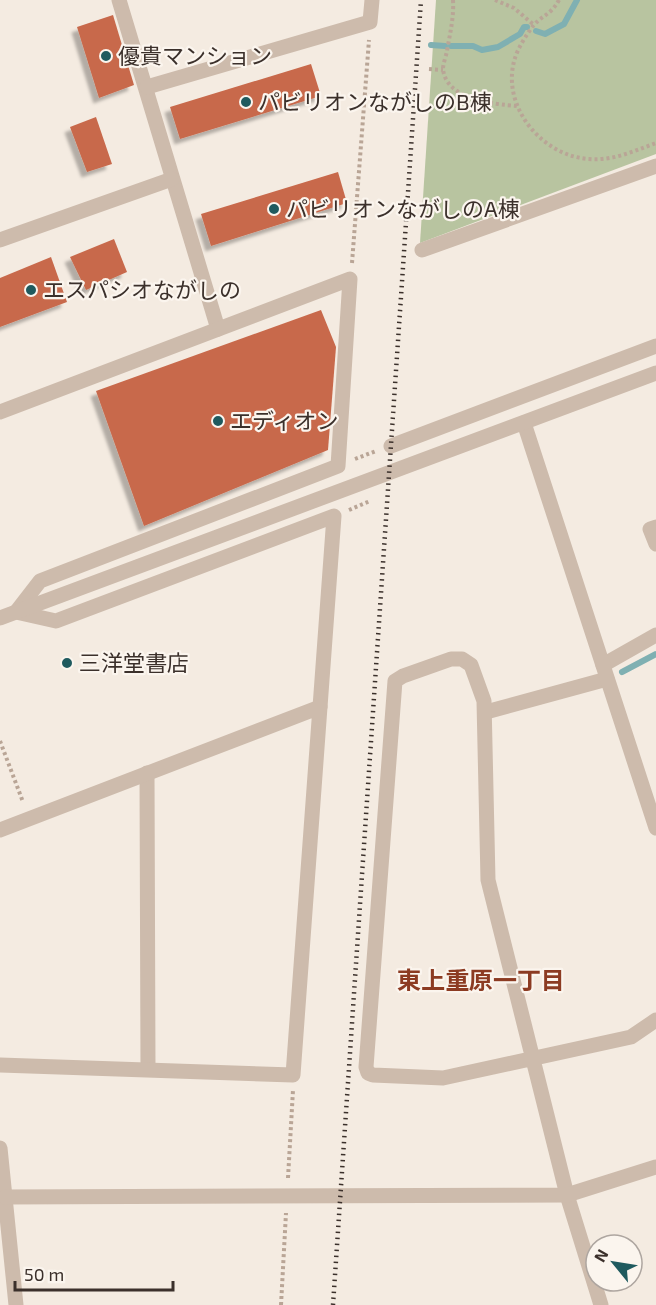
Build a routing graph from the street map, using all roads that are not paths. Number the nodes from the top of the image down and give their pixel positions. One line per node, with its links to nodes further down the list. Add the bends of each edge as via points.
1 (119, 0): 3 (street)
2 (372, 0): 3 (street, via 370,22)
3 (147, 87): 5 (street)
4 (656, 166): 7 (street)
5 (172, 179): 6 (street); 8 (street)
6 (0, 240)
7 (422, 250)
8 (218, 329): 13 (street); 19 (street, via 350,279 338,466)
9 (656, 346): 10 (street)
10 (620, 359): 12 (street); 15 (street)
11 (656, 373): 12 (street)
12 (628, 384): 14 (street)
13 (0, 412)
14 (524, 423): 17 (street); 25 (street)
15 (391, 446)
16 (656, 527): 18 (street, via 650,529)
17 (203, 543): 20 (street); 21 (street)
18 (656, 544)
19 (123, 549): 21 (street); 22 (street, via 40,581)
20 (210, 562): 22 (street, via 56,621); 26 (street, via 334,516)
21 (131, 570): 22 (street)
22 (16, 612): 23 (street)
23 (0, 618)
24 (656, 635): 25 (street)
25 (605, 672): 27 (street); 29 (street)
26 (320, 707): 28 (street); 34 (street, via 293,1075)
27 (486, 712): 32 (street, via 488,880); 32 (street, via 471,665 462,659 451,659 395,681 366,1067 373,1076 443,1078)
28 (147, 773): 30 (street); 34 (street)
29 (656, 828)
30 (0, 830)
31 (656, 1020): 32 (street, via 631,1037)
32 (535, 1059): 37 (street)
33 (0, 1065): 34 (street)
34 (148, 1069)
35 (0, 1148): 38 (street)
36 (656, 1167): 37 (street)
37 (567, 1195): 38 (street); 40 (street)
38 (2, 1197): 39 (street)
39 (16, 1305)
40 (601, 1305)

